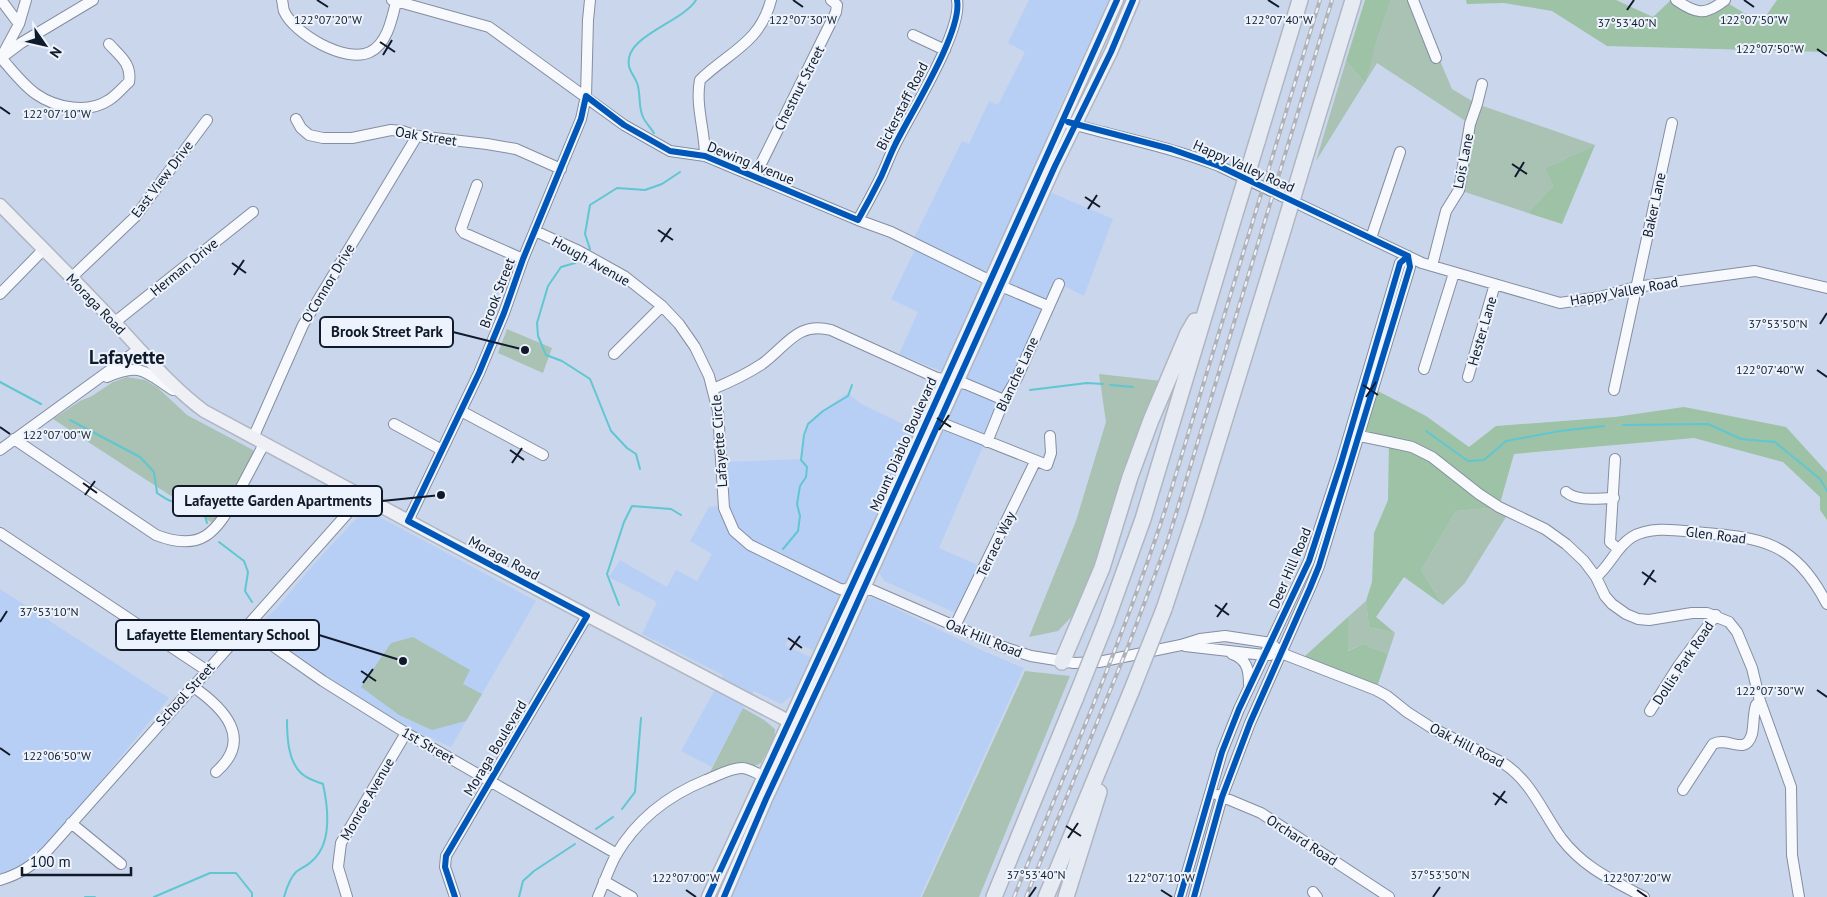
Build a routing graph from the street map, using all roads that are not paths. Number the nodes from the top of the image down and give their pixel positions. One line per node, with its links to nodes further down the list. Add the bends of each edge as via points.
1 (1, 0): 17 (street)
2 (26, 0): 17 (street)
3 (94, 0): 22 (street, via 21,43)
4 (282, 0): 16 (street, via 284,12 304,35 345,54 370,52 381,42 390,24)
5 (590, 0): 24 (street, Brook Street)
6 (771, 0): 33 (street, via 763,24 748,42 700,80 698,90)
7 (831, 0): 35 (street, Chestnut Street, via 837,5 836,12)
8 (958, 0): 20 (street, Bickerstaff Road, via 956,22)
9 (1117, 0): 30 (main road, Mount Diablo Boulevard)
10 (1133, 0): 30 (main road, Mount Diablo Boulevard, via 1111,52)
11 (1300, 0): 54 (highway, bridge)
12 (1353, 0): 104 (highway, bridge, via 1190,532 1164,609)
13 (1413, 0): 21 (street)
14 (1676, 0): 15 (street, via 1695,12 1708,11)
15 (1724, 0)
16 (394, 1): 24 (street, Dewing Avenue, via 489,26)
17 (19, 24): 22 (street)
18 (913, 35): 20 (street)
19 (108, 44): 22 (street, via 129,67 128,82 109,101 80,109 49,102 36,94)
20 (945, 50): 39 (street, Bickerstaff Road)
21 (1436, 58)
22 (1, 59)
23 (1482, 84): 45 (street, Lois Lane, via 1470,124 1459,190 1446,211)
24 (586, 96): 25 (street, Dewing Avenue); 27 (street, Brook Street)
25 (601, 108): 27 (street); 33 (street, Dewing Avenue, via 670,151)
26 (296, 119): 31 (street, Oak Street, via 300,128 323,138 352,138 391,130)
27 (581, 119): 34 (street, Brook Street)
28 (207, 120): 47 (street, East View Drive, via 135,217)
29 (1672, 122): 51 (street, Baker Lane)
30 (1069, 123): 41 (street, Happy Valley Road, via 1200,159); 48 (main road, Mount Diablo Boulevard); 48 (main road, Mount Diablo Boulevard, via 1005,248)
31 (418, 136): 34 (street, Oak Street, via 516,149); 75 (street, O'Connor Drive, via 303,326)
32 (1400, 152): 41 (street)
33 (705, 156): 35 (street, Dewing Avenue)
34 (561, 169): 40 (street, Brook Street)
35 (755, 176): 39 (street, Dewing Avenue)
36 (477, 185): 43 (street, via 461,229)
37 (0, 205): 42 (main road, Moraga Road)
38 (254, 212): 57 (street, Herman Drive)
39 (858, 220): 48 (street, Dewing Avenue, via 911,241)
40 (535, 231): 43 (street, Brook Street); 55 (street, Hough Avenue, via 624,276)
41 (1371, 238): 44 (street, Happy Valley Road)
42 (44, 250): 47 (main road, Moraga Road); 53 (street)
43 (523, 259): 68 (street, Brook Street, via 494,338)
44 (1409, 261): 45 (street, Happy Valley Road); 72 (street, Deer Hill Road); 74 (street, Deer Hill Road, via 1400,264)
45 (1432, 266): 46 (street, Happy Valley Road)
46 (1454, 273): 50 (street, Happy Valley Road); 60 (street)
47 (71, 278): 57 (main road, Moraga Road)
48 (996, 283): 56 (street); 62 (main road, Mount Diablo Boulevard); 62 (main road, Mount Diablo Boulevard, via 985,321)
49 (1059, 284): 56 (street, Blanche Lane)
50 (1495, 284): 51 (street, Happy Valley Road, via 1560,303); 61 (street, Hester Lane)
51 (1636, 287): 52 (street, Happy Valley Road, via 1755,271); 65 (street, Baker Lane)
52 (1827, 288)
53 (0, 294)
54 (1208, 301): 100 (highway, via 1188,333 1151,420 1102,568); 127 (highway, bridge, via 1143,519 1106,622)
55 (662, 306): 59 (street); 64 (street, Hough Avenue, via 696,350)
56 (1048, 306): 66 (street, Blanche Lane)
57 (115, 322): 58 (main road, Moraga Road)
58 (139, 350): 63 (street); 67 (main road, Moraga Road)
59 (614, 354)
60 (1424, 369)
61 (1468, 378)
62 (951, 380): 64 (street, Lafayette Circle, via 937,378 818,327 797,333 762,364); 66 (street, Lafayette Circle); 69 (main road, Mount Diablo Boulevard); 89 (main road, Mount Diablo Boulevard)
63 (86, 386): 67 (street, via 127,369 138,369); 73 (street)
64 (713, 389): 89 (street, Lafayette Circle, via 720,420 722,498 734,531 750,545 840,588)
65 (1614, 390)
66 (1004, 400): 76 (street, Blanche Lane)
67 (191, 402): 75 (main road, Moraga Road)
68 (460, 411): 78 (street, Brook Street); 79 (street)
69 (939, 422): 76 (street); 89 (main road, Mount Diablo Boulevard)
70 (394, 424): 78 (street)
71 (1050, 436): 81 (street, via 1051,453 1047,466)
72 (1360, 436): 74 (street); 88 (street, via 1412,447 1432,457 1498,507 1566,544); 98 (street, Deer Hill Road, via 1319,566)
73 (14, 439): 75 (street, O'Connor Drive, via 156,535 181,542 199,539 214,531 224,518); 77 (street)
74 (1348, 439): 95 (street, Deer Hill Road, via 1309,560)
75 (259, 441): 83 (main road, Moraga Road)
76 (987, 442): 81 (street)
77 (0, 450)
78 (442, 450): 85 (street, Brook Street)
79 (543, 455)
80 (1615, 459): 84 (street)
81 (1035, 462): 93 (street, Terrace Way)
82 (1566, 492): 84 (street, via 1579,498)
83 (362, 497): 85 (main road, Moraga Road); 94 (street, School Street)
84 (1614, 498): 87 (street, via 1610,542)
85 (408, 521): 92 (main road, Moraga Road)
86 (0, 533): 101 (street)
87 (1618, 549): 88 (street, Glen Road, via 1604,571); 90 (street, Glen Road, via 1632,537 1668,529 1754,539 1777,548 1806,571)
88 (1596, 577): 91 (street, via 1612,604 1638,619 1692,613)
89 (857, 589): 93 (street, Oak Hill Road, via 872,590); 107 (main road, Mount Diablo Boulevard)
90 (1827, 604)
91 (1716, 615): 105 (street, via 1729,622 1736,632 1752,668); 106 (street, Dollis Park Road)
92 (587, 616): 107 (main road, Moraga Road); 111 (street, Moraga Boulevard)
93 (955, 626): 100 (street, Oak Hill Road, via 1018,653)
94 (246, 627): 101 (street, School Street); 108 (street, 1st Street)
95 (1271, 643): 96 (street, Oak Hill Road, via 1225,636); 98 (street, Oak Hill Road); 99 (street, Deer Hill Road)
96 (1181, 645): 97 (street, Oak Hill Road); 100 (street, Oak Hill Road, via 1099,662)
97 (1215, 648): 99 (street, Oak Hill Road); 102 (street, via 1240,656 1249,671)
98 (1281, 653): 99 (street, Oak Hill Road); 114 (street, Deer Hill Road, via 1250,722); 133 (street, Oak Hill Road, via 1381,692 1432,728 1503,763 1529,787 1562,838 1590,868)
99 (1264, 655): 102 (street, Deer Hill Road)
100 (1062, 662)
101 (206, 670): 103 (street, School Street)
102 (1250, 685): 113 (street, Deer Hill Road, via 1222,752)
103 (192, 686): 109 (street, via 220,710 234,734 232,754); 115 (street, School Street)
104 (1130, 692): 128 (highway); 129 (highway)
105 (1760, 701): 112 (street, via 1756,705 1752,734 1748,740 1738,746 1725,741 1713,744); 134 (street, via 1791,787 1792,855)
106 (1650, 712)
107 (795, 725): 110 (main road, Mount Diablo Boulevard); 126 (main road, Mount Diablo Boulevard)
108 (406, 733): 111 (street, 1st Street); 121 (street, Monroe Avenue, via 341,842 338,868)
109 (216, 772)
110 (764, 776): 116 (street, via 743,768 731,770 675,794 638,826); 125 (main road, Mount Diablo Boulevard)
111 (490, 780): 116 (street, 1st Street); 122 (street, Moraga Boulevard, via 446,856 445,866)
112 (1683, 790)
113 (1210, 792): 114 (street, Orchard Road); 130 (street, Deer Hill Road)
114 (1222, 797): 120 (street, Orchard Road, via 1261,813); 131 (street, Deer Hill Road)
115 (72, 823): 117 (street); 118 (street, School Street, via 35,863)
116 (617, 854): 119 (street)
117 (122, 864)
118 (0, 880)
119 (604, 881): 123 (street); 124 (street)
120 (1374, 894): 132 (street, Orchard Road)
121 (347, 897)
122 (454, 897)
123 (598, 897)
124 (632, 897)
125 (708, 897)
126 (724, 897)
127 (994, 897)
128 (1046, 897)
129 (1066, 897)
130 (1180, 897)
131 (1194, 897)
132 (1389, 897)
133 (1644, 897)
134 (1800, 897)

